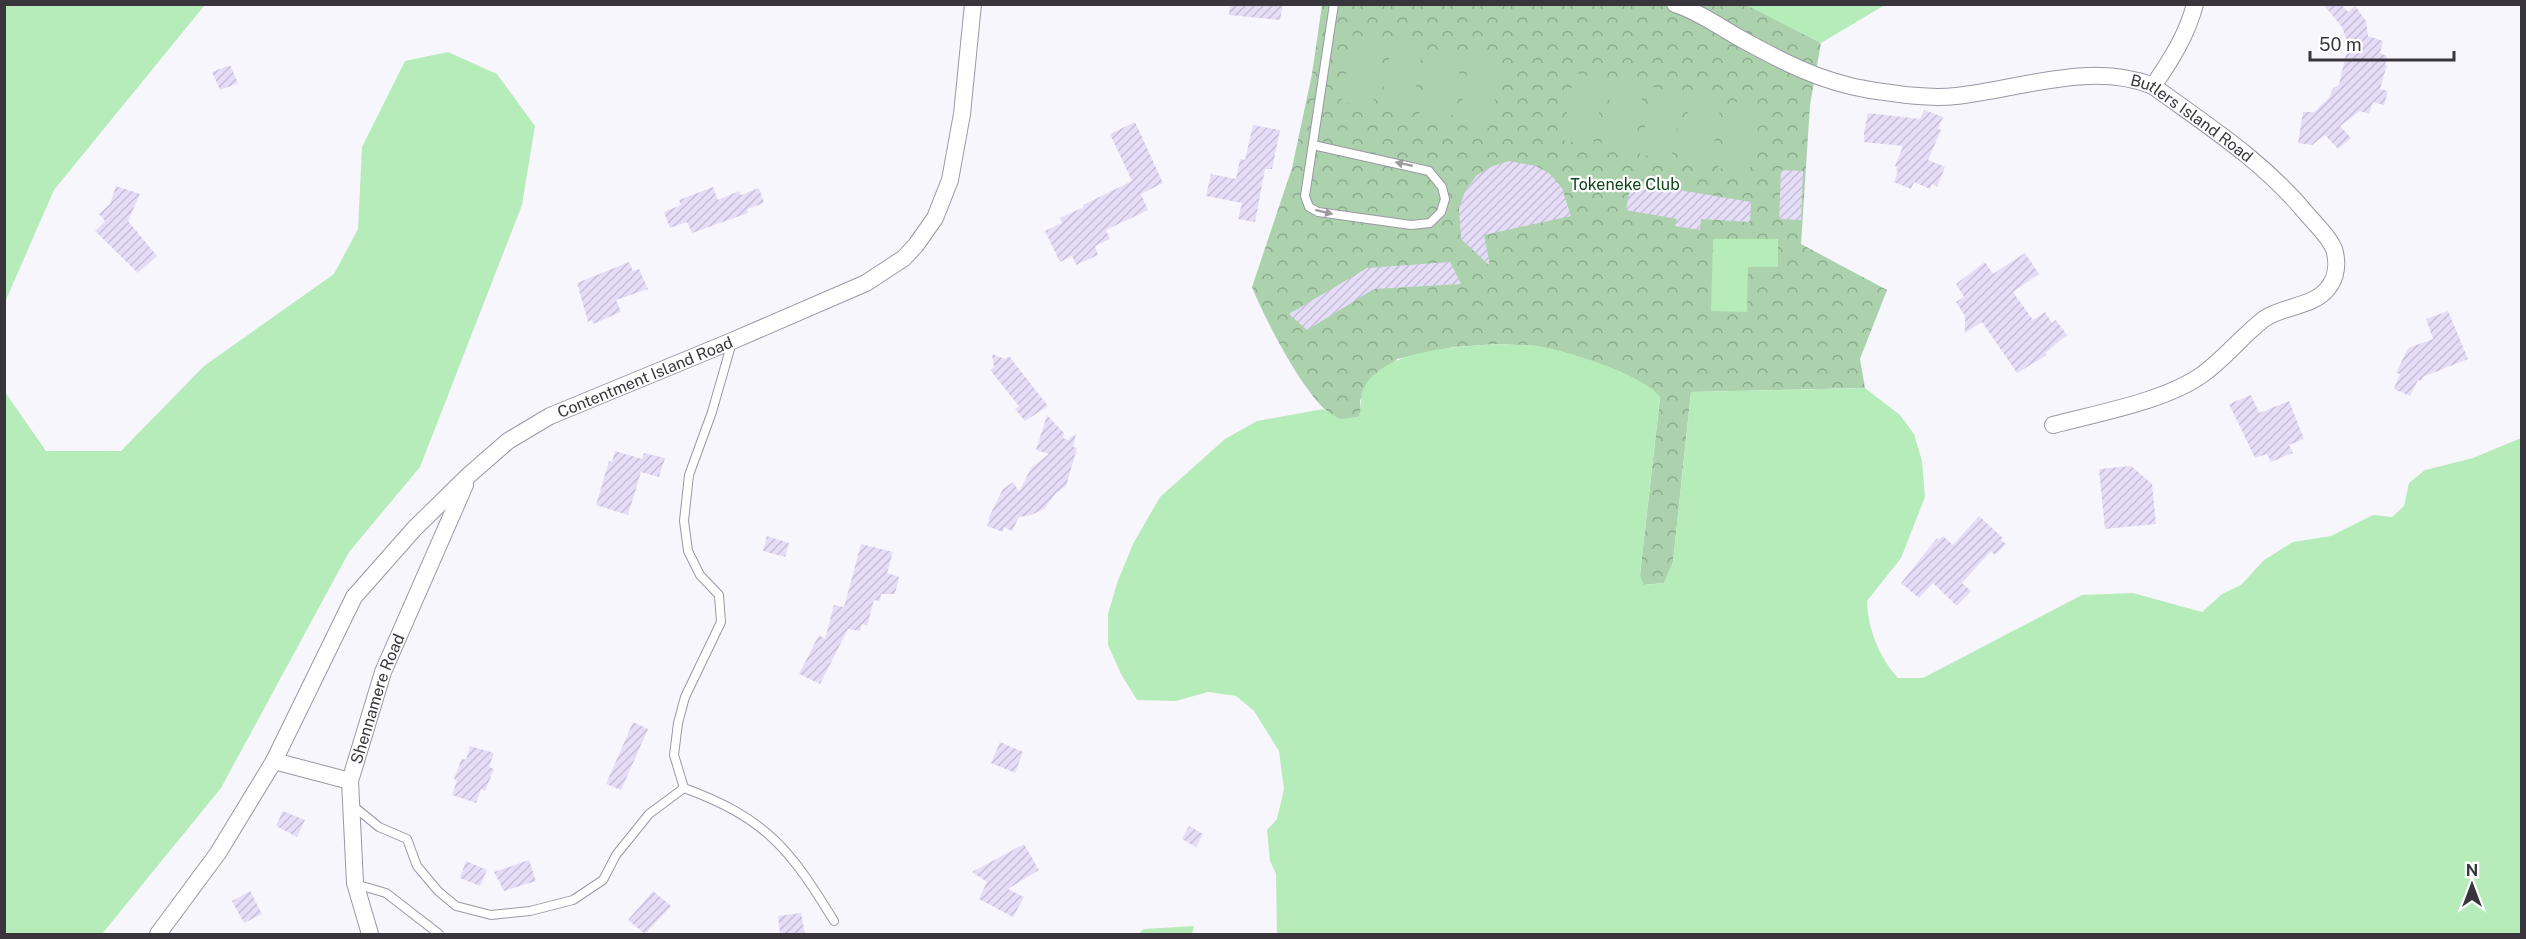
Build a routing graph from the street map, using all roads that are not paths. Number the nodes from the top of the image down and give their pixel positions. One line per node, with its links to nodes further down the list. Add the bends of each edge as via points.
1 (973, 4): 7 (street, Contentment Island Road, via 962,114 950,180 944,200 925,233 904,258 866,283)
2 (1334, 4): 6 (lane)
3 (1675, 4): 5 (street, Butlers Island Road, via 1790,66 1855,87 1953,96 2079,76 2135,78)
4 (2194, 4): 5 (street, via 2181,42)
5 (2154, 86): 8 (street, Butlers Island Road, via 2256,161 2289,192 2327,237 2337,272 2328,289 2303,304 2267,317 2201,376 2142,401)
6 (1312, 145): 6 (lane, one-way to 6, via 1305,196 1309,207 1318,212 1411,225 1430,223 1441,212 1445,199 1442,187 1429,171)
7 (732, 341): 9 (street, Contentment Island Road, via 550,416 508,441); 12 (lane, via 689,476 684,521 688,551 700,574 719,595 721,622 685,697 678,723 674,756)
8 (2053, 425)
9 (469, 476): 10 (street, Contentment Island Road, via 414,529 354,597); 11 (street, Shennamere Road, via 383,672)
10 (274, 761): 11 (street); 16 (street, Contentment Island Road, via 218,853)
11 (350, 781): 13 (street, Shennamere Road)
12 (684, 788): 13 (lane, via 649,814 616,855 603,880 573,900 491,915 456,906 417,866 407,839 379,827); 15 (lane, via 741,813 775,838 795,860)
13 (351, 805): 14 (street, Shennamere Road)
14 (355, 883): 17 (street, Shennamere Road); 18 (lane, via 386,893)
15 (834, 921)
16 (158, 934)
17 (370, 934)
18 (439, 934)

